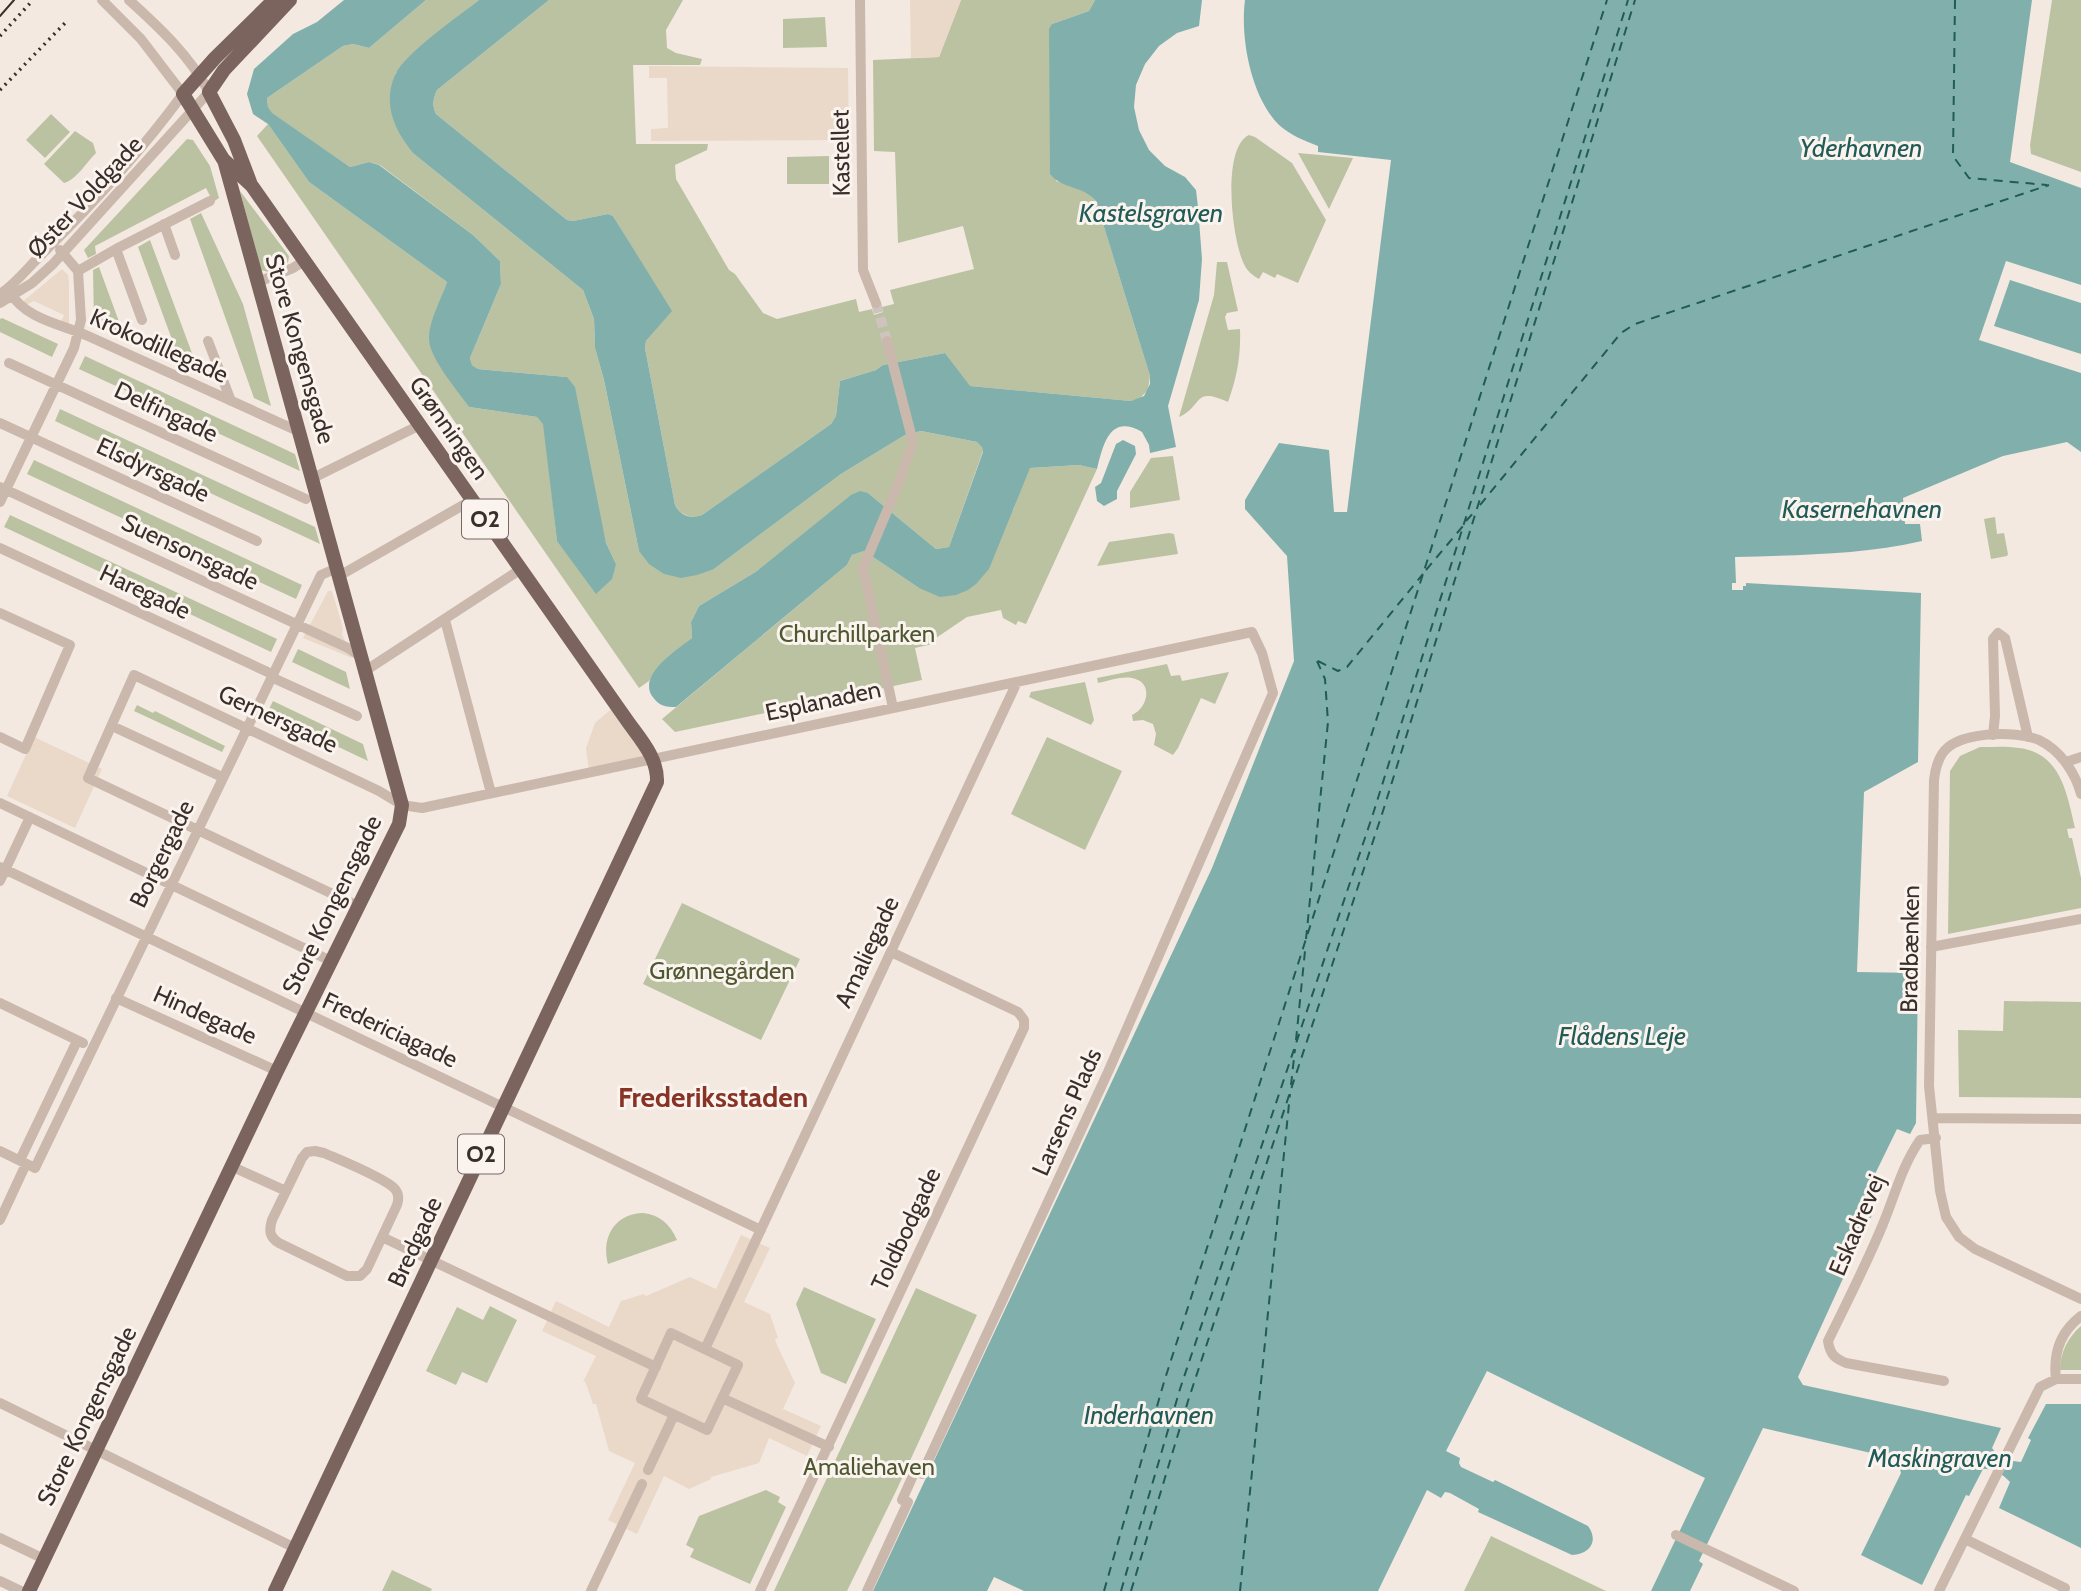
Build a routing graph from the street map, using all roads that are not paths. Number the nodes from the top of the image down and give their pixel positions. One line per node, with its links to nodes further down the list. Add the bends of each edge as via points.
1 (102, 0): 10 (street, via 141,39)
2 (129, 0): 7 (street)
3 (135, 0): 7 (street)
4 (274, 0): 8 (main road)
5 (290, 0): 9 (main road)
6 (860, 0): 25 (street, Kastellet, via 863,270)
7 (144, 14): 8 (street)
8 (199, 74): 9 (street); 10 (main road)
9 (209, 92): 11 (street, Øster Voldgade); 13 (main road, Grønningen / O2)
10 (183, 94): 11 (main road, O2); 16 (street, Øster Voldgade)
11 (194, 111): 12 (main road, Grønningen / O2); 18 (street, Øster Voldgade)
12 (223, 159): 13 (main road, Grønningen / O2); 22 (main road, Store Kongensgade / O2)
13 (252, 186): 20 (main road, Grønningen / O2)
14 (210, 201): 15 (street, Øster Voldgade)
15 (164, 223): 17 (street, Øster Voldgade); 19 (street)
16 (53, 244): 18 (street); 23 (street, Øster Voldgade)
17 (116, 248): 21 (street, Øster Voldgade); 26 (street)
18 (63, 253): 21 (street); 23 (street, Øster Voldgade, via 38,277)
19 (175, 255)
20 (304, 261): 22 (street); 34 (main road, Grønningen / O2)
21 (78, 271): 27 (street)
22 (258, 282): 35 (main road, Store Kongensgade / O2)
23 (7, 293): 24 (street, Øster Voldgade); 27 (street, Krokodillegade, via 21,308)
24 (0, 303)
25 (876, 303)
26 (142, 320)
27 (79, 332): 31 (street); 32 (street, Krokodillegade)
28 (208, 341): 32 (street)
29 (887, 341): 53 (street, via 913,442 863,568)
30 (9, 363): 31 (street, Delfingade)
31 (56, 384): 36 (street); 39 (street, Delfingade)
32 (231, 401): 35 (street, Krokodillegade)
33 (0, 423): 36 (street, Elsdyrsgade)
34 (420, 425): 37 (street); 40 (main road, Grønningen / O2)
35 (300, 432): 37 (main road, Store Kongensgade / O2)
36 (31, 437): 38 (street); 42 (street, Elsdyrsgade)
37 (313, 478): 45 (main road, Store Kongensgade / O2)
38 (3, 488): 41 (street); 48 (street, Suensonsgade)
39 (306, 499)
40 (472, 500): 44 (main road, Grønningen / O2); 45 (street, Borgergade)
41 (0, 502)
42 (257, 541)
43 (0, 548): 51 (street, Haregade)
44 (521, 569): 47 (street); 61 (main road, Grønningen / O2)
45 (338, 572): 48 (street, Borgergade, via 321,575); 50 (main road, Store Kongensgade / O2)
46 (0, 612): 58 (street, via 71,646 25,749)
47 (445, 620): 50 (street); 64 (street)
48 (297, 624): 50 (street, Suensonsgade, via 348,648); 51 (street, Borgergade)
49 (1252, 632): 52 (street, Esplanaden); 122 (street, Larsens Plads, via 1273,693 1108,1072 922,1474 915,1471 902,1500 908,1502)
50 (363, 664): 67 (main road, Store Kongensgade / O2)
51 (271, 675): 54 (street, Haregade); 56 (street, Borgergade)
52 (1017, 682): 53 (street, Esplanaden); 77 (street, Amaliegade)
53 (893, 708): 61 (street, Esplanaden)
54 (356, 716)
55 (112, 726): 56 (street, Gernersgade, via 134,675); 63 (street); 69 (street, via 88,779)
56 (246, 727): 63 (street, Borgergade); 67 (street, Gernersgade)
57 (1993, 735): 59 (street); 59 (street, via 1993,639 1998,633 2005,638); 76 (street, Bradbænken, via 1962,739 1942,753 1937,765)
58 (0, 737)
59 (2028, 737): 62 (street)
60 (2081, 757): 62 (street)
61 (654, 759): 64 (street, Esplanaden); 85 (main road, Bredgade / O2, via 657,782)
62 (2066, 762): 65 (street)
63 (222, 777): 69 (street, Borgergade)
64 (491, 793): 67 (street, Esplanaden, via 422,808)
65 (2081, 794)
66 (0, 803): 68 (street)
67 (402, 805): 73 (main road, Store Kongensgade, via 399,824)
68 (30, 817): 70 (street); 72 (street)
69 (197, 830): 72 (street, Borgergade); 73 (street)
70 (3, 868): 71 (street); 75 (street, Fredericiagade)
71 (0, 881)
72 (171, 884): 75 (street, Borgergade); 78 (street)
73 (358, 906): 78 (main road, Store Kongensgade)
74 (2081, 919): 76 (street)
75 (145, 936): 79 (street, Borgergade); 81 (street, Fredericiagade)
76 (1931, 947): 86 (street, Bradbænken, via 1929,1086)
77 (891, 953): 94 (street, Amaliegade); 107 (street, Toldbodgade, via 1018,1012 1024,1028)
78 (331, 961): 81 (main road, Store Kongensgade)
79 (116, 998): 83 (street, Borgergade); 84 (street, Hindegade)
80 (0, 1003): 82 (street)
81 (306, 1013): 84 (main road, Store Kongensgade); 85 (street, Fredericiagade)
82 (78, 1041): 83 (street); 90 (street, Borgergade)
83 (92, 1048): 90 (street, Borgergade)
84 (277, 1071): 91 (main road, Store Kongensgade)
85 (503, 1107): 94 (street, Fredericiagade); 96 (main road, Bredgade / O2)
86 (1934, 1118): 87 (street); 88 (street, Bradbænken)
87 (2081, 1119)
88 (1936, 1138): 97 (street, Bradbænken, via 1946,1217 1959,1237 1975,1250); 103 (street, Eskadrevej, via 1920,1140 1910,1154 1884,1223 1828,1341 1829,1353 1846,1363)
89 (0, 1151): 90 (street)
90 (27, 1164): 93 (street, Borgergade)
91 (233, 1167): 92 (street); 108 (main road, Store Kongensgade)
92 (286, 1191): 95 (street, via 272,1220 270,1232 275,1241 347,1276 356,1277 368,1269); 95 (street, via 307,1152 319,1151 341,1161 397,1191 397,1205)
93 (0, 1220)
94 (761, 1230): 99 (street, Amaliegade)
95 (382, 1237): 96 (street)
96 (431, 1262): 100 (street); 114 (main road, Bredgade / O2)
97 (2081, 1299)
98 (2081, 1316): 101 (street, via 2059,1345)
99 (705, 1349): 100 (street, via 671,1334); 104 (street, via 738,1365)
100 (656, 1367): 106 (street, via 640,1399)
101 (2056, 1379): 102 (street); 113 (street, via 2040,1387)
102 (2081, 1379)
103 (1944, 1381)
104 (722, 1398): 106 (street, via 707,1430); 107 (street)
105 (0, 1404): 108 (street)
106 (674, 1415): 109 (street)
107 (829, 1447): 121 (street, Toldbodgade)
108 (97, 1450): 114 (street); 115 (main road, Store Kongensgade)
109 (648, 1470)
110 (642, 1485): 120 (street)
111 (1676, 1535): 123 (street)
112 (0, 1538): 115 (street)
113 (1965, 1539): 124 (street); 125 (street, via 2065,1588)
114 (295, 1548): 119 (main road, Bredgade / O2)
115 (44, 1559): 118 (main road, Store Kongensgade)
116 (0, 1581): 117 (street)
117 (21, 1591)
118 (29, 1591)
119 (275, 1591)
120 (591, 1591)
121 (760, 1591)
122 (867, 1591)
123 (1794, 1591)
124 (1940, 1591)
125 (2063, 1591)

